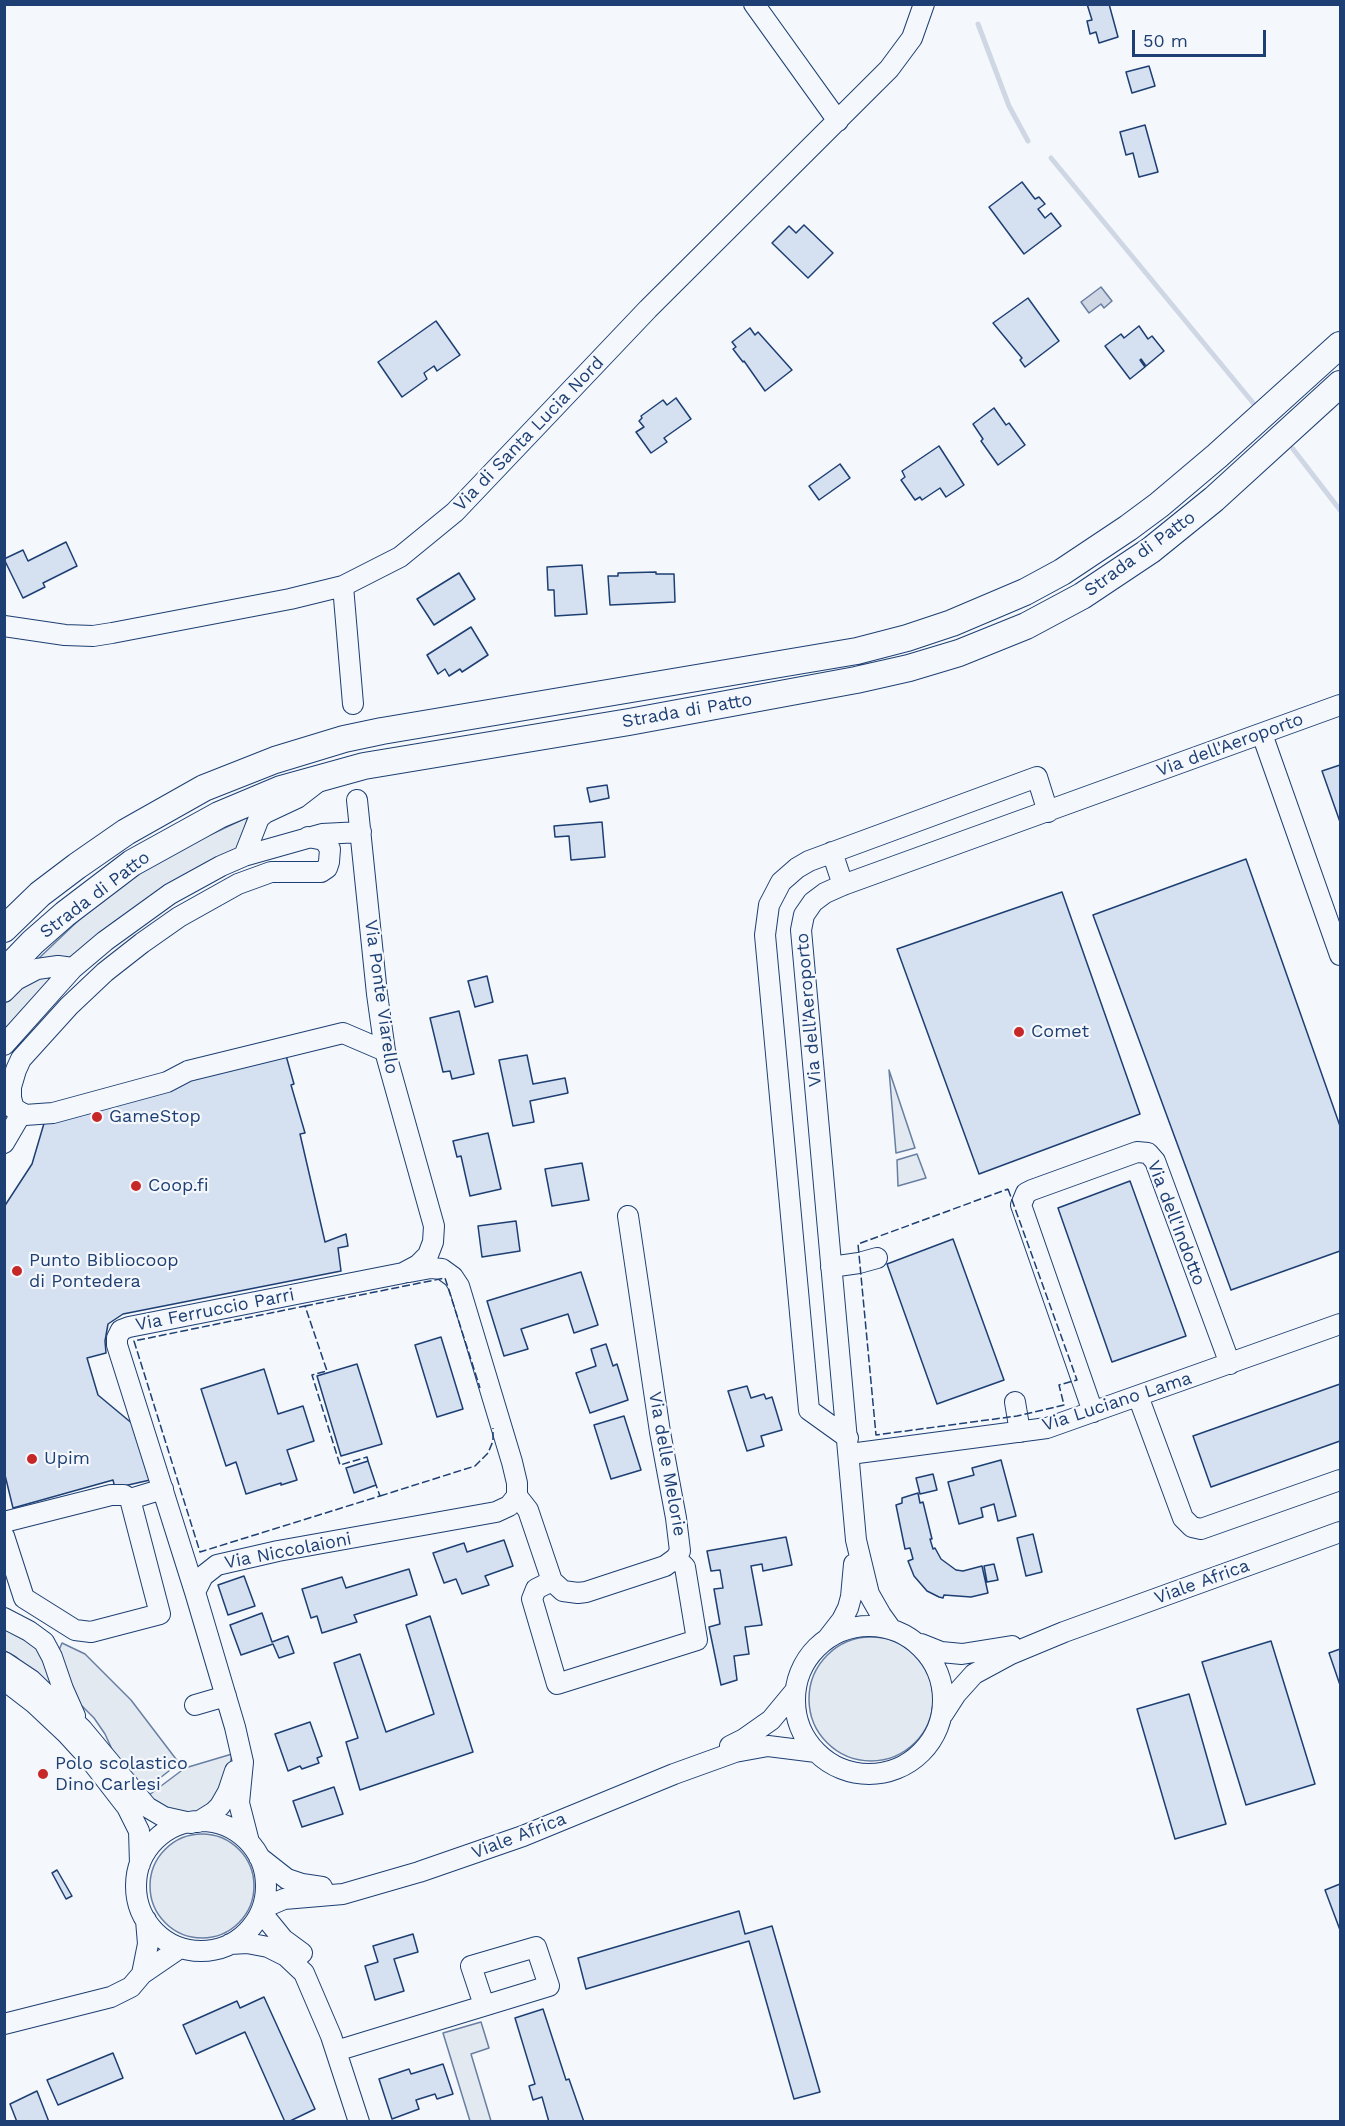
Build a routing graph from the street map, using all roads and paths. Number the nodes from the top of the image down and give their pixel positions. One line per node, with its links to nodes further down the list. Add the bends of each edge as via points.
1 (754, 4): 3 (street)
2 (924, 4): 3 (street, Via di Santa Lucia Nord, via 903,52)
3 (838, 121): 6 (street, Via di Santa Lucia Nord, via 648,309 456,512 400,557)
4 (1341, 345): 19 (main road, Strada di Patto, via 1159,505 1071,567 1025,592 952,623 857,651 382,731 275,760 204,788 126,832 40,894)
5 (1341, 384): 11 (main road, Strada di Patto, via 1214,499 1120,573 1026,626 958,653 856,680)
6 (343, 586): 7 (street, Via di Santa Lucia Nord, via 93,636 46,634); 8 (street)
7 (4, 626)
8 (353, 704)
9 (1341, 705): 10 (street, Via dell'Aeroporto)
10 (1262, 734): 13 (street, Via dell'Aeroporto); 20 (street)
11 (323, 776): 17 (street, via 297,798 259,818); 22 (main road, Strada di Patto, via 219,815 132,863 65,914)
12 (357, 800): 14 (street, Via Ponte Viarello)
13 (1048, 812): 16 (street, via 1037,777); 18 (street, Via dell'Aeroporto)
14 (361, 832): 15 (street); 25 (street, Via Ponte Viarello)
15 (308, 837): 17 (street); 26 (street, via 324,840 330,849 327,868 321,872 271,872 238,884 179,917 105,972 21,1059 11,1087)
16 (832, 852): 18 (street); 39 (street, via 797,868 781,882 769,905 765,935 809,1410)
17 (244, 856): 21 (street, via 163,899)
18 (843, 885): 31 (street, Via dell'Aeroporto, via 813,902 804,915 801,930)
19 (4, 929)
20 (1341, 955)
21 (73, 968): 23 (street, via 38,969 16,980); 24 (street)
22 (4, 972)
23 (4, 992)
24 (4, 1045)
25 (385, 1051): 26 (street, via 343,1033 188,1071 166,1082 82,1106 35,1116); 29 (street, Via Ponte Viarello)
26 (13, 1108): 27 (street)
27 (4, 1143)
28 (628, 1216): 48 (street, Via delle Melorie, via 680,1543)
29 (434, 1226): 32 (street, Via Ferruccio Parri, via 429,1255)
30 (877, 1258): 31 (street)
31 (831, 1267): 39 (street, Via dell'Aeroporto)
32 (403, 1273): 41 (street, Via Ferruccio Parri, via 121,1330 117,1345); 42 (street, Via Ferruccio Parri, via 436,1267 448,1272 459,1286 512,1462)
33 (1341, 1324): 34 (street, Via Luciano Lama)
34 (1230, 1364): 35 (street, Via Luciano Lama); 37 (street, Via dell'Indotto, via 1155,1161 1148,1153 1137,1152 1032,1190 1026,1193 1021,1205)
35 (1138, 1396): 37 (street, Via Luciano Lama); 40 (street, via 1183,1518 1192,1527 1201,1529)
36 (1015, 1402): 38 (street)
37 (1093, 1412): 38 (street, Via Luciano Lama, via 1047,1428)
38 (1020, 1432): 39 (street, Via Luciano Lama)
39 (849, 1446): 47 (street, Via dell'Aeroporto)
40 (1341, 1480)
41 (163, 1489): 43 (street); 51 (street, Via Ferruccio Parri)
42 (517, 1496): 49 (street, via 528,1510); 51 (street, Via Niccolaioni, via 509,1506 496,1512 217,1564 203,1576)
43 (130, 1499): 44 (street, via 111,1495); 52 (street, via 162,1621 106,1635 83,1632)
44 (4, 1522)
45 (1341, 1532): 55 (street, Viale Africa)
46 (4, 1536): 52 (street)
47 (856, 1540): 54 (street, Via dell'Aeroporto, via 869,1594); 56 (street, Via dell'Aeroporto, via 851,1597 842,1620)
48 (676, 1558): 49 (street, Via delle Melorie, via 664,1566 586,1592 569,1593); 49 (street, via 685,1567 697,1640 557,1684 532,1599 536,1589)
49 (552, 1581)
50 (4, 1588): 52 (street)
51 (195, 1592): 61 (street)
52 (24, 1598)
53 (4, 1618): 64 (street, via 44,1642)
54 (891, 1629): 56 (street, Viale Africa, via 863,1625 838,1632); 57 (street, Viale Africa)
55 (1064, 1632): 57 (street, Viale Africa, via 962,1654); 63 (street, Viale Africa, via 983,1668 967,1681)
56 (825, 1642): 60 (street, Viale Africa, via 806,1663)
57 (919, 1644): 63 (street, Viale Africa, via 928,1652 939,1674 944,1694)
58 (4, 1662): 64 (street, Viale Africa, via 31,1680)
59 (4, 1680): 70 (street, via 67,1734 127,1807 140,1831)
60 (795, 1691): 66 (street, Viale Africa, via 798,1721); 67 (street, Viale Africa, via 771,1720 744,1739)
61 (226, 1696): 62 (street); 65 (street)
62 (195, 1705)
63 (942, 1716): 66 (street, Viale Africa, via 933,1738 920,1754 887,1773 853,1772)
64 (82, 1729): 68 (street, Viale Africa, via 147,1807 165,1817)
65 (241, 1752): 68 (street, via 225,1799 214,1812); 69 (street, via 239,1803)
66 (816, 1752): 67 (street, Viale Africa, via 758,1747)
67 (674, 1774): 71 (street, Viale Africa, via 504,1844)
68 (195, 1822): 69 (street, Viale Africa, via 225,1826); 70 (street, via 178,1826 160,1837)
69 (254, 1850): 71 (street, Viale Africa, via 277,1873 294,1882); 72 (street, via 266,1882)
70 (140, 1866): 73 (street, via 137,1893)
71 (360, 1889): 72 (street, Viale Africa, via 292,1897)
72 (262, 1910): 74 (street, Viale Africa, via 251,1928); 79 (street, via 278,1934 313,1966 321,1985)
73 (146, 1920): 75 (street, via 159,1936); 76 (street, via 148,1944)
74 (230, 1944): 75 (street, Viale Africa, via 206,1951); 79 (street, via 262,1944 294,1962 308,1978)
75 (180, 1948): 76 (street)
76 (142, 1974): 78 (street, via 131,1987 103,2000)
77 (484, 2005): 79 (street)
78 (4, 2024)
79 (333, 2044): 80 (street)
80 (359, 2121)

